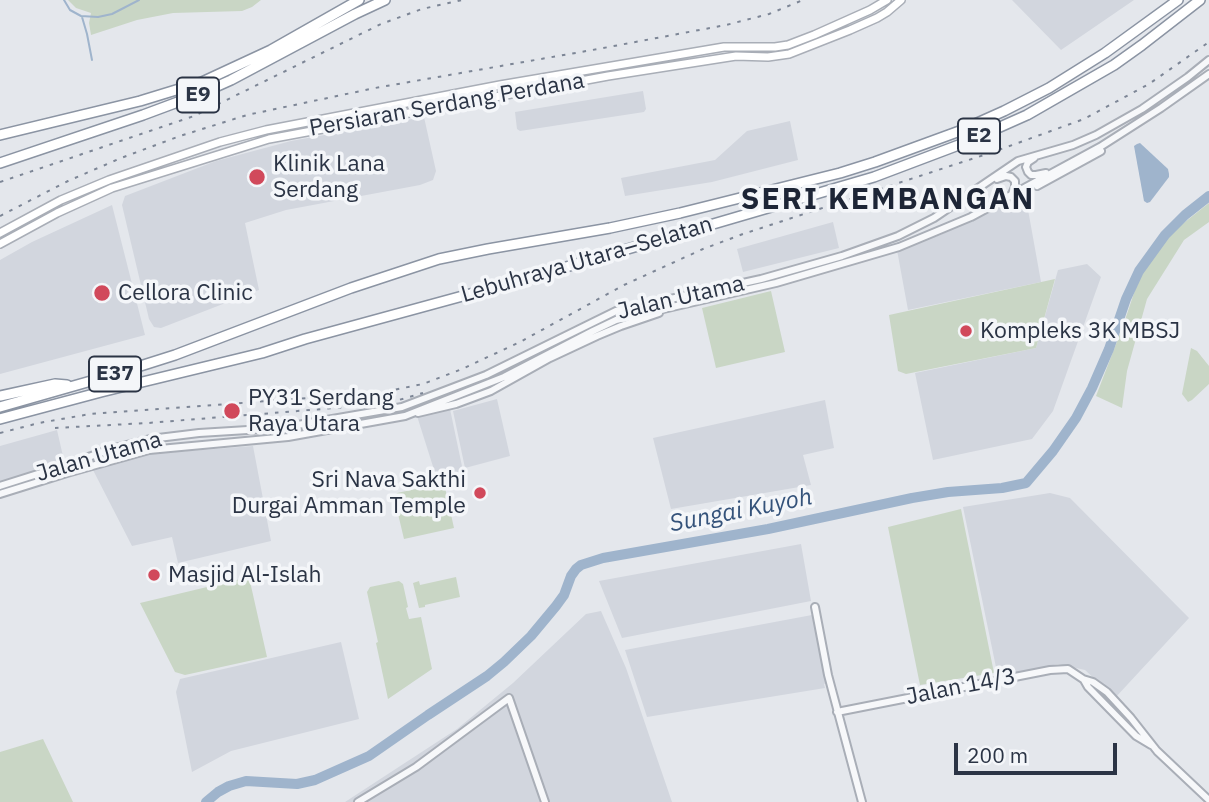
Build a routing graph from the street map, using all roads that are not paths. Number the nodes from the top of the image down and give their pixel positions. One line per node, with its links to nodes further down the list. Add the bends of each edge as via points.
1 (359, 0): 11 (highway, E9, via 271,50 202,82)
2 (385, 0): 14 (highway, E9, via 202,93)
3 (887, 0): 9 (main road, Persiaran Serdang Perdana, via 788,45 724,47)
4 (901, 0): 10 (main road, Persiaran Serdang Perdana, via 877,18 789,54 724,58)
5 (1178, 0): 20 (highway, Lebuhraya Utara–Selatan / E2, via 1049,88 957,132 874,162 680,213)
6 (1200, 0): 21 (highway, Lebuhraya Utara–Selatan / E2, via 1114,65 1027,115 964,143 874,177)
7 (1209, 60): 13 (street, Jalan Utama, via 1142,109 1096,135)
8 (1209, 74): 12 (street, Jalan Utama)
9 (462, 92): 10 (main road); 18 (main road, Persiaran Serdang Perdana, via 220,142 89,188)
10 (464, 102): 19 (main road, Persiaran Serdang Perdana, via 281,136 222,152 112,188)
11 (0, 135)
12 (1115, 137): 15 (street, Jalan Utama); 17 (street, via 1106,147 1047,181)
13 (1037, 156): 15 (street, via 1026,167 1031,175); 16 (street, Jalan Utama, via 1018,161)
14 (0, 163)
15 (1055, 172): 17 (street, Jalan Utama)
16 (986, 184): 17 (street, via 1011,177); 26 (street, Jalan Utama, via 898,236 761,279 616,311 486,375 414,404 280,428 150,439)
17 (1012, 194): 27 (street, Jalan Utama, via 899,247 776,283 617,320 505,377 416,413 300,435 149,450)
18 (0, 233)
19 (0, 244)
20 (439, 259): 22 (highway, E37, via 175,355)
21 (425, 306): 25 (highway, E37, via 240,359)
22 (77, 385): 23 (highway, via 55,384); 24 (highway, E37)
23 (0, 396)
24 (0, 407)
25 (0, 419)
26 (0, 486)
27 (0, 494)
28 (815, 607): 30 (street)
29 (1083, 678): 30 (street, Jalan 14/3, via 1062,668); 31 (street, Jalan 14/3); 32 (street, Jalan 14/3, via 1107,692)
30 (837, 712): 37 (street)
31 (1112, 712): 32 (street); 33 (street, Jalan 14/3)
32 (1142, 731): 33 (street, Jalan 14/3)
33 (1152, 746): 34 (street, Jalan 14/3)
34 (1209, 800)
35 (358, 802): 36 (street, via 416,767 509,698)
36 (545, 802)
37 (862, 802)

